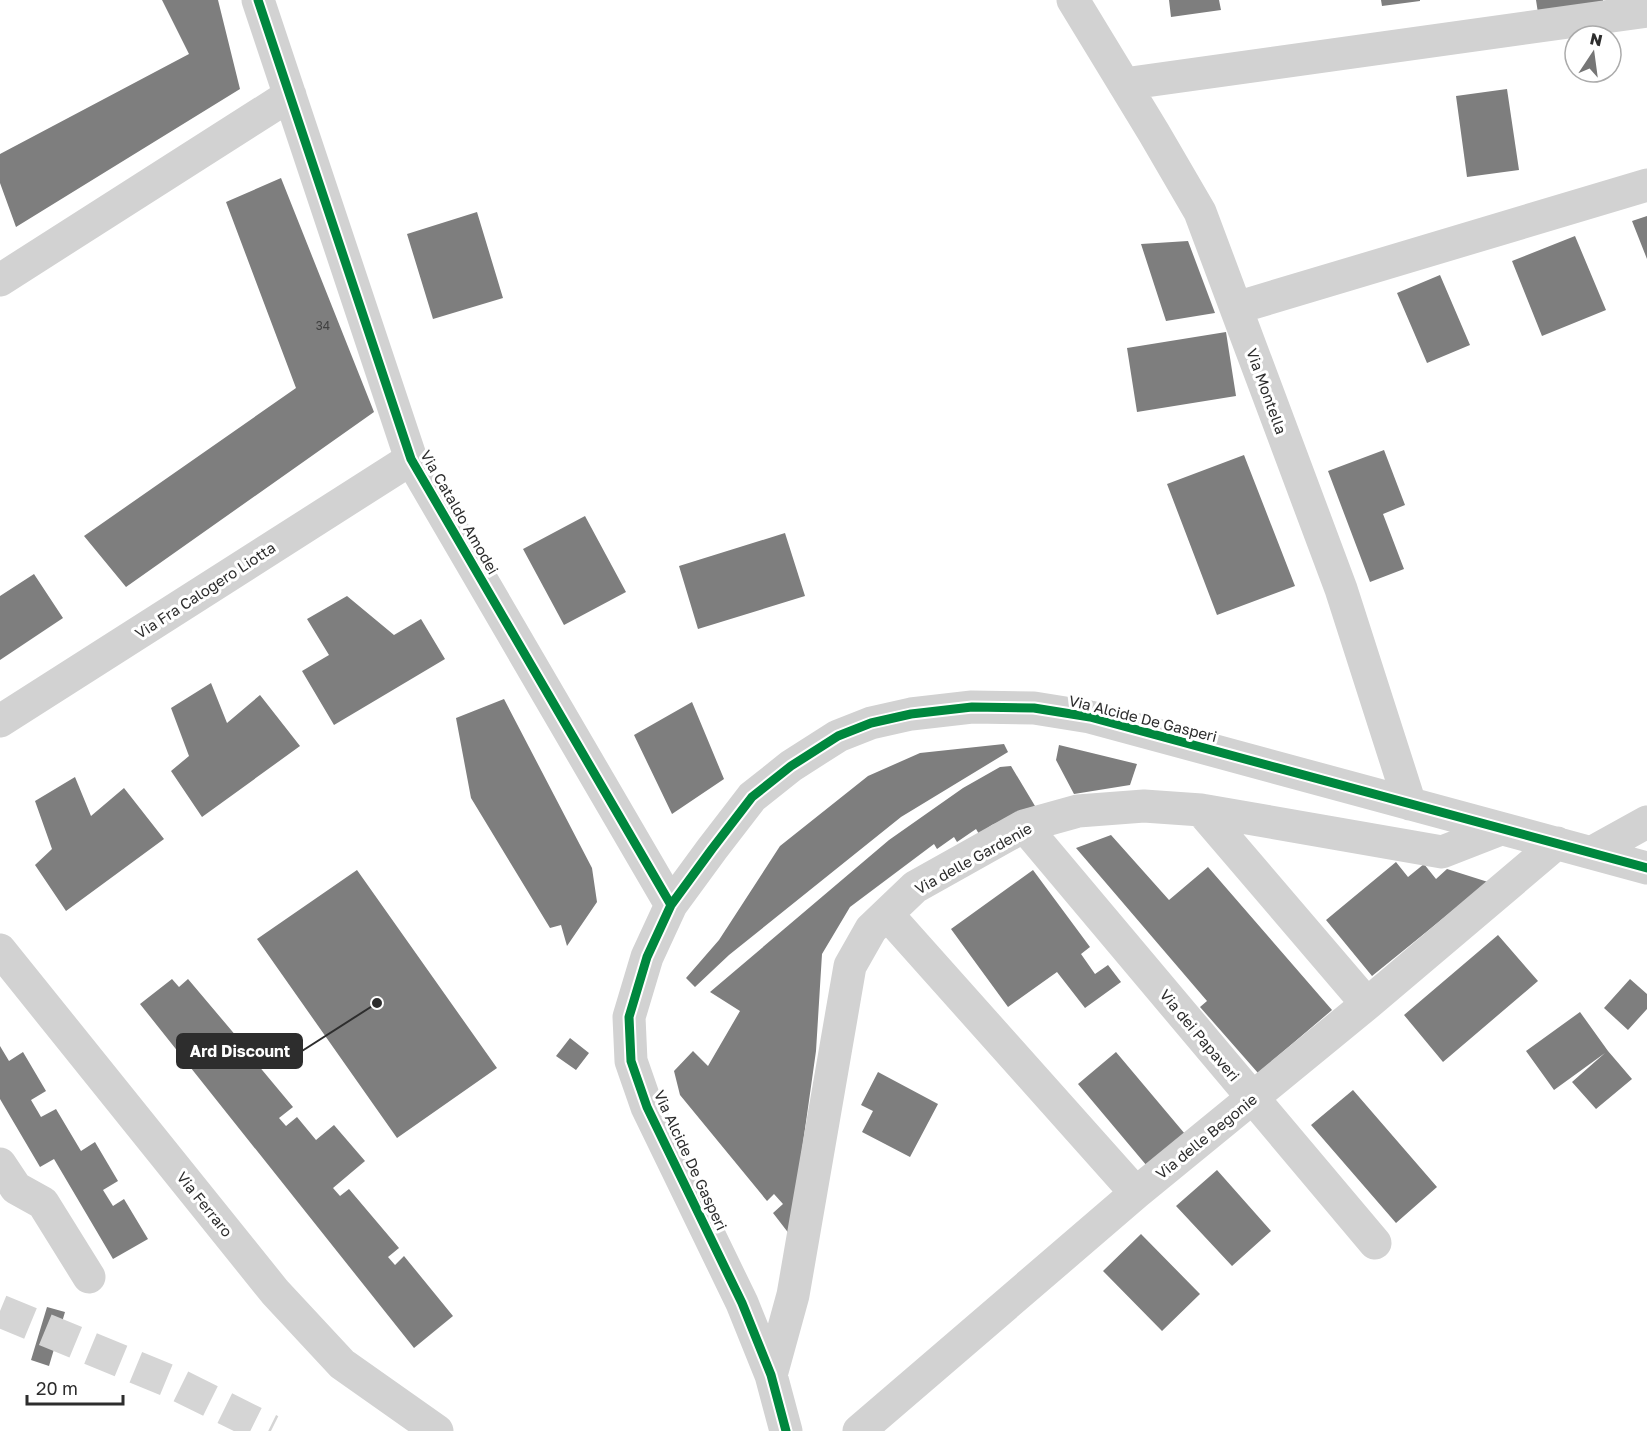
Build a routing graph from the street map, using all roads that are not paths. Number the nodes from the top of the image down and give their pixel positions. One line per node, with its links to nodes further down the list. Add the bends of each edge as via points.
1 (258, 0): 5 (street, Via Cataldo Amodei)
2 (1072, 0): 4 (street, Via Montella)
3 (1647, 11): 4 (street)
4 (1124, 84): 8 (street, Via Montella, via 1200,212)
5 (290, 95): 7 (street); 9 (street, Via Cataldo Amodei)
6 (1647, 185): 8 (street)
7 (4, 270)
8 (1236, 308): 11 (street, Via Montella, via 1341,589)
9 (411, 459): 10 (street, Via Fra Calogero Liotta); 19 (street, Via Cataldo Amodei)
10 (0, 721)
11 (1410, 804): 15 (street, Via Alcide De Gasperi); 19 (street, Via Alcide De Gasperi, via 1090,717 1034,708 982,707 911,714 838,736 752,797)
12 (1201, 810): 14 (street, Via delle Gardenie, via 1144,806 1078,811); 15 (street, Via delle Gardenie, via 1442,852); 22 (street)
13 (1647, 822): 17 (street)
14 (1024, 826): 20 (street, Via delle Gardenie, via 915,887); 23 (street, Via dei Papaveri)
15 (1501, 829): 16 (street, Via Alcide De Gasperi)
16 (1557, 843): 17 (street, Via Alcide De Gasperi); 22 (street, Via delle Begonie)
17 (1591, 853): 18 (street, Via Alcide De Gasperi)
18 (1647, 868)
19 (671, 905): 28 (street, Via Alcide De Gasperi, via 647,957 629,1017 631,1061 647,1107 742,1303)
20 (887, 914): 25 (street); 28 (street, Via delle Gardenie, via 871,929 850,966 793,1295)
21 (0, 950): 29 (street, Via Ferraro, via 275,1292 342,1364)
22 (1367, 1004): 23 (street, Via delle Begonie)
23 (1253, 1098): 25 (street, Via delle Begonie); 26 (street, Via dei Papaveri)
24 (0, 1164): 27 (street, via 16,1188 43,1203)
25 (1136, 1193): 31 (street, Via delle Begonie)
26 (1375, 1243)
27 (89, 1277)
28 (771, 1375): 30 (street, Via Alcide De Gasperi)
29 (436, 1431)
30 (786, 1431)
31 (859, 1431)

